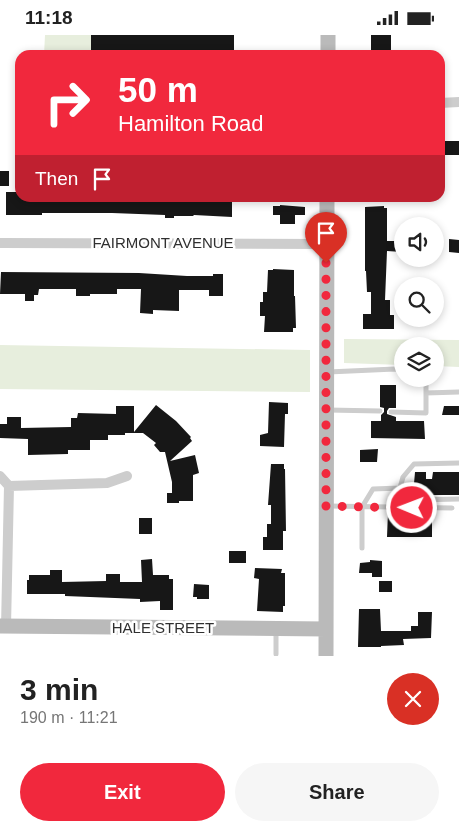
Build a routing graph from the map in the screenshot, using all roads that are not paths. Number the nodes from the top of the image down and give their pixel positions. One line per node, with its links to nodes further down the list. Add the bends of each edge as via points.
1 (328, 35): 2 (main road)
2 (328, 50)
3 (445, 103): 4 (street)
4 (459, 103)
5 (327, 202): 7 (main road)
6 (0, 243): 7 (street, FAIRMONT AVENUE)
7 (326, 244): 9 (main road)
8 (394, 369): 9 (lane)
9 (327, 372): 13 (main road)
10 (426, 387): 12 (lane)
11 (459, 392): 12 (lane)
12 (426, 393): 15 (lane, via 426,413)
13 (327, 410): 14 (lane); 23 (main road)
14 (380, 411)
15 (391, 412)
16 (459, 463): 20 (lane, via 414,464 403,477)
17 (0, 476): 19 (street)
18 (127, 476): 19 (street, via 107,483)
19 (9, 486): 28 (street)
20 (400, 488): 22 (lane, via 408,498); 24 (lane, via 373,489)
21 (459, 499): 22 (lane)
22 (429, 500): 25 (lane)
23 (326, 506): 24 (lane); 30 (main road)
24 (362, 507): 25 (lane); 27 (lane)
25 (429, 508): 26 (lane)
26 (452, 508)
27 (362, 548)
28 (3, 627): 29 (main road, HALE STREET)
29 (276, 629): 30 (main road, HALE STREET); 31 (lane)
30 (326, 629): 32 (main road)
31 (276, 653)
32 (326, 656)

